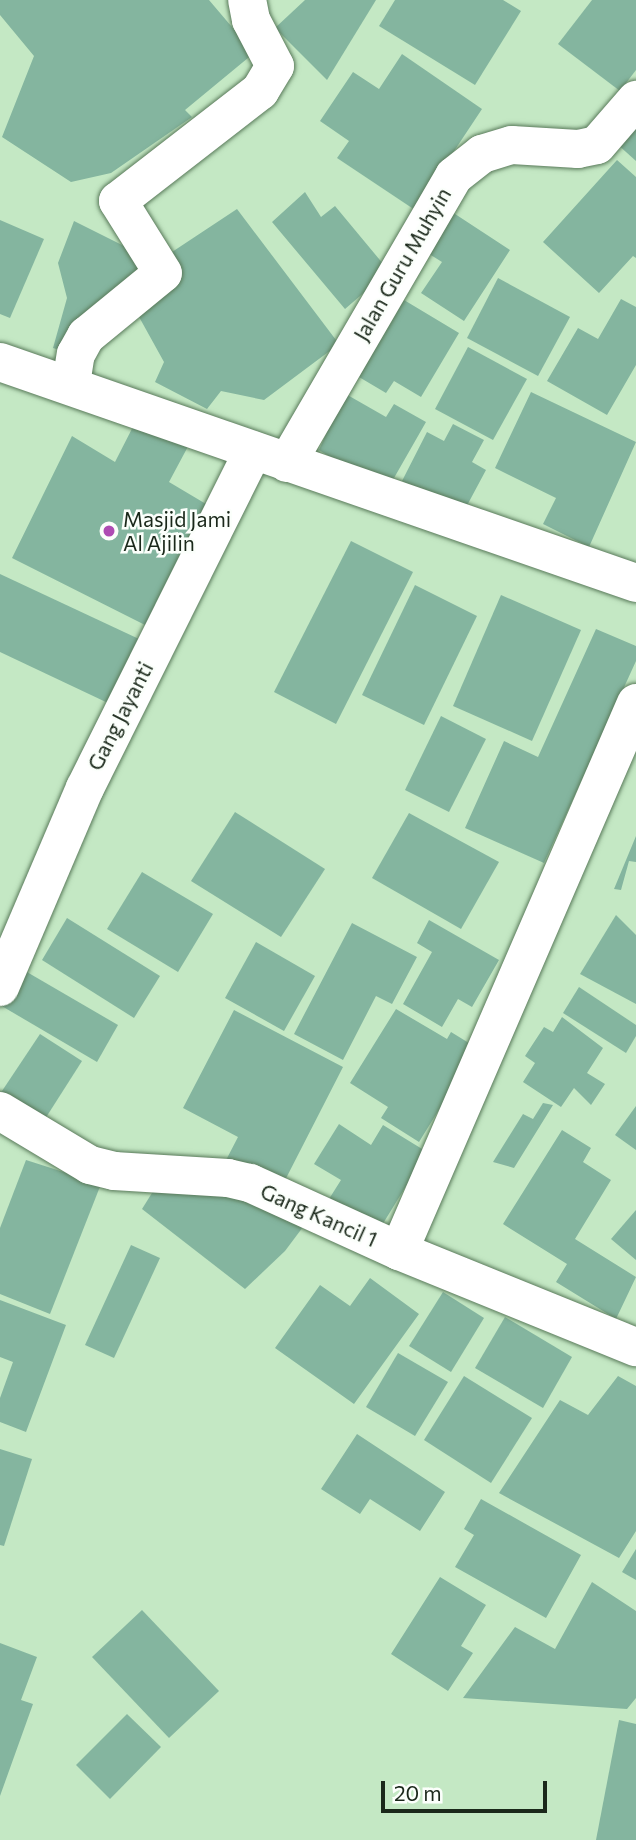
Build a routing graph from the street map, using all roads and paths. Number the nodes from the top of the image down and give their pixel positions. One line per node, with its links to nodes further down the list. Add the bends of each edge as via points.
1 (247, 0): 4 (street, via 251,20 275,66 260,91 118,201 163,273 86,336 76,354)
2 (636, 100): 5 (street, Jalan Guru Muhyin, via 597,145 578,149 512,145 482,154 454,176)
3 (0, 362): 4 (street)
4 (71, 384): 5 (street)
5 (270, 457): 6 (street); 8 (street, Gang Jayanti, via 85,788)
6 (636, 583)
7 (636, 703): 10 (street)
8 (0, 988)
9 (0, 1111): 10 (street, Gang Kancil 1, via 90,1165 250,1183)
10 (399, 1251): 11 (street, Gang Kancil 1)
11 (636, 1347)

